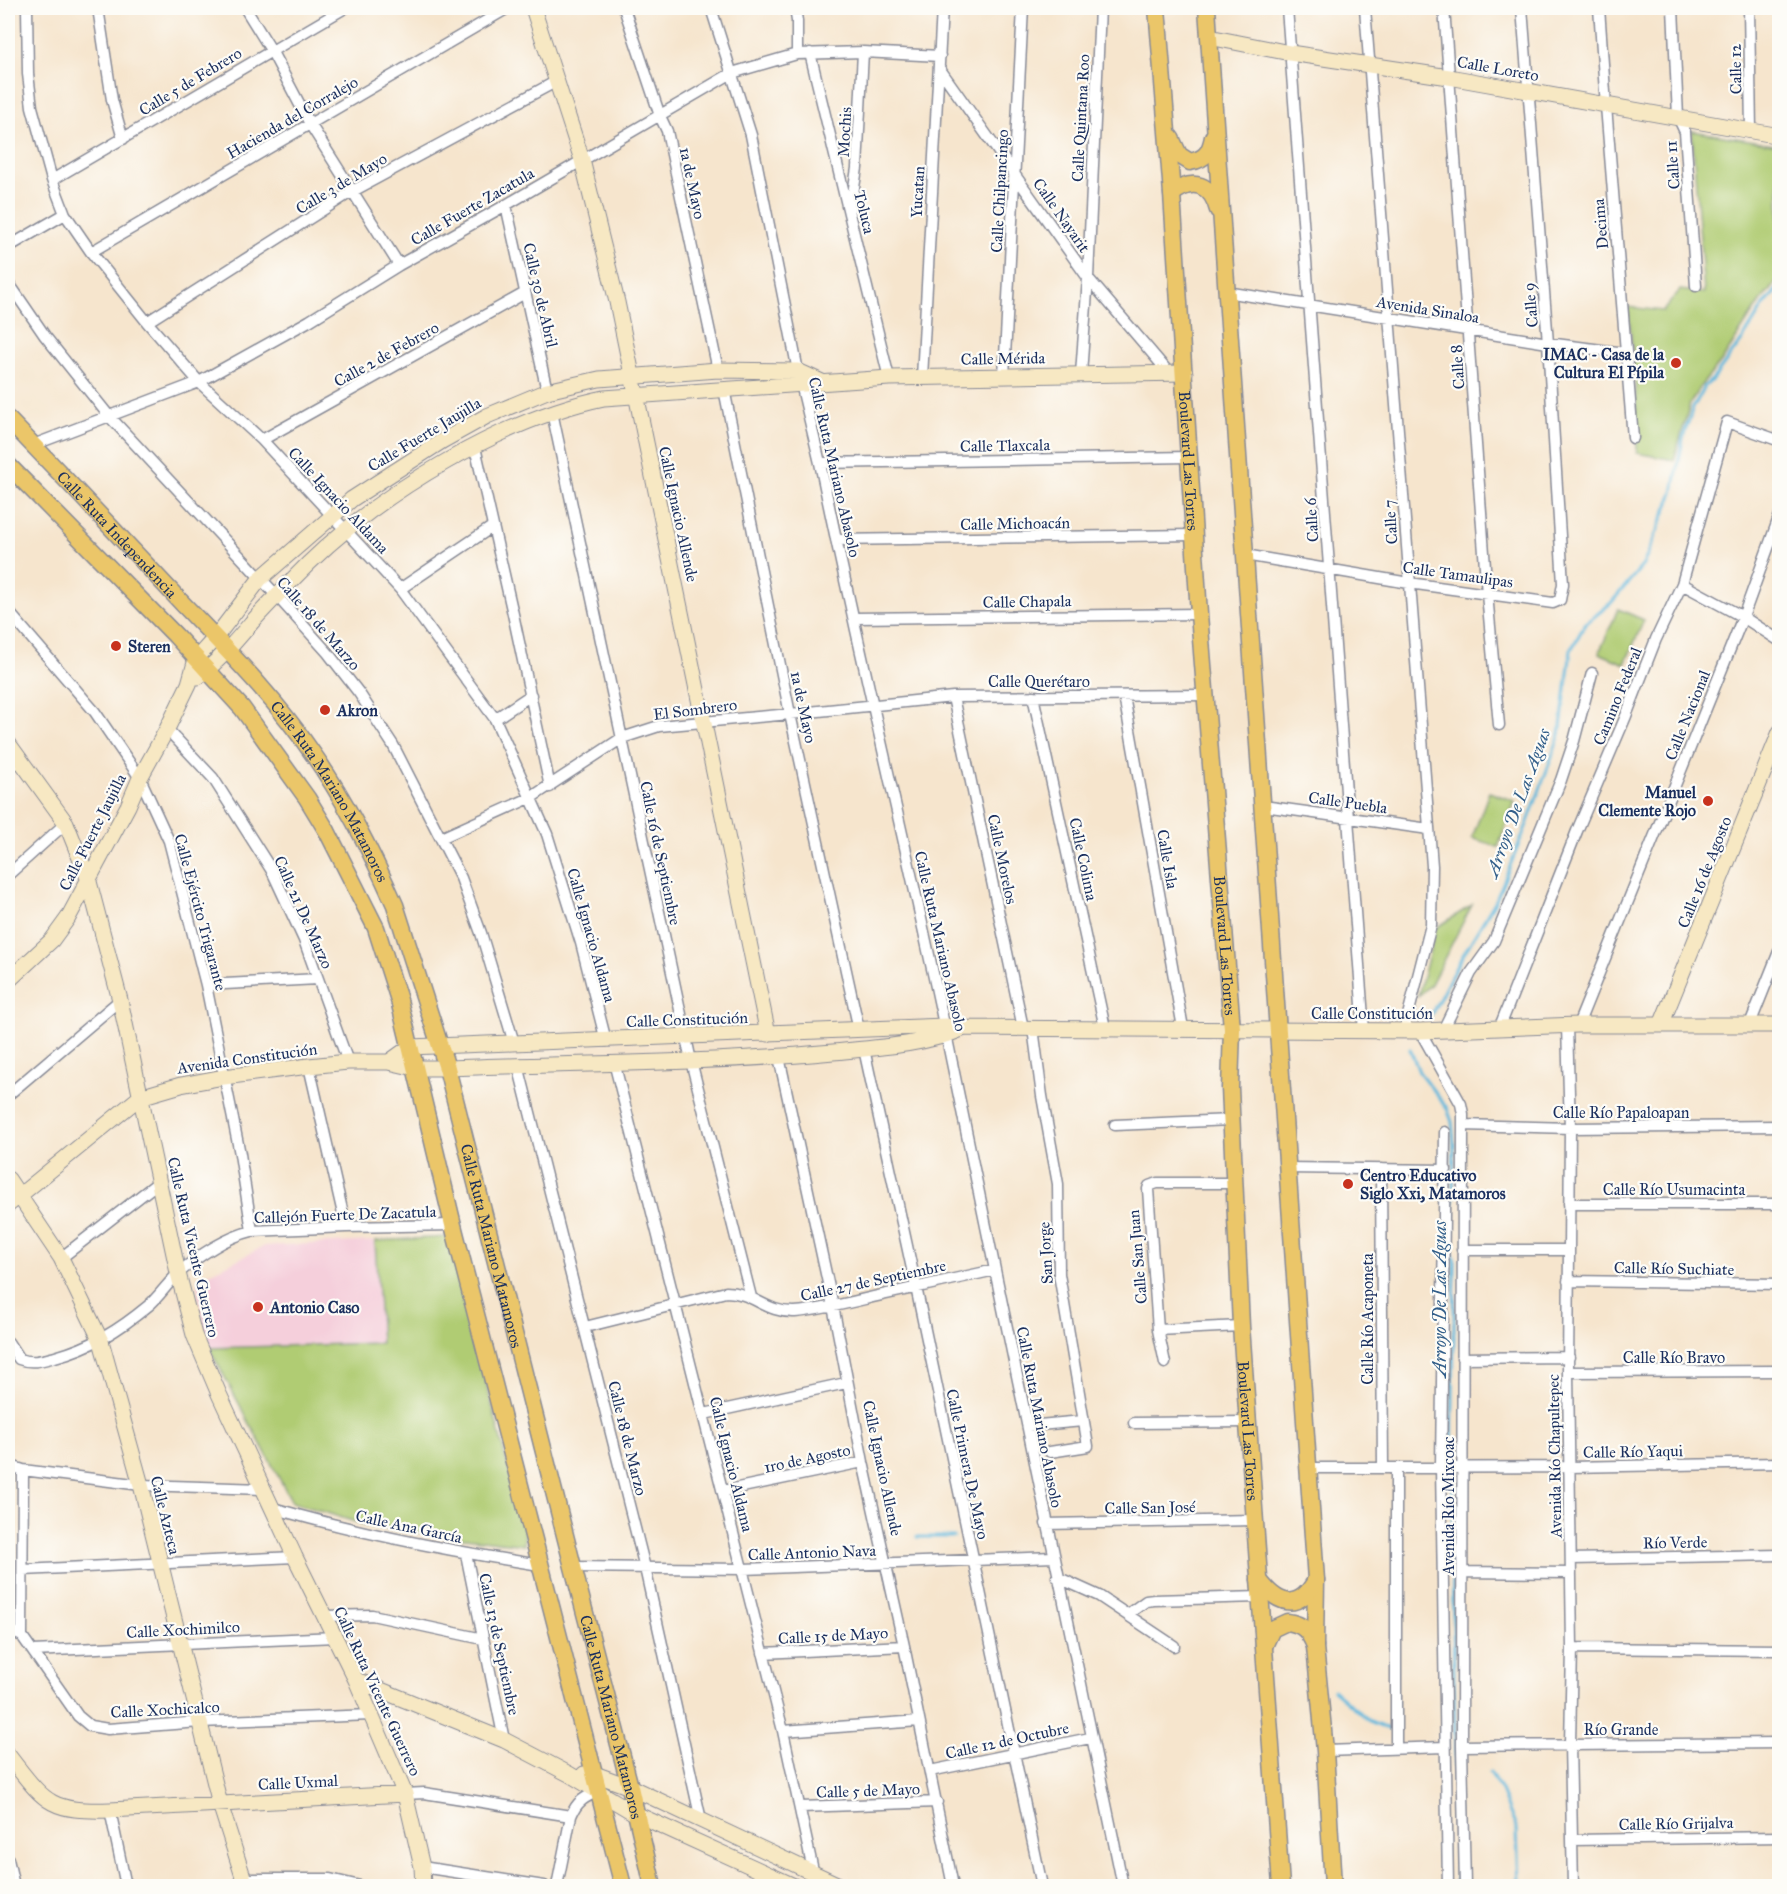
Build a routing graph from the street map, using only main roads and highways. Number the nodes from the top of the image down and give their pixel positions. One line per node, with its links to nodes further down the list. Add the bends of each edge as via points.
1 (533, 8): 11 (main road, Calle Ignacio Allende, via 582,160)
2 (1157, 8): 5 (main road, Boulevard Las Torres)
3 (1207, 8): 4 (main road)
4 (1209, 37): 6 (main road); 7 (main road, Calle Loreto)
5 (1167, 129): 6 (main road, via 1179,155 1190,162 1207,155); 8 (main road, Boulevard Las Torres)
6 (1215, 129): 9 (main road)
7 (1779, 136)
8 (1172, 194): 9 (main road, via 1189,184 1204,188 1214,197); 10 (main road, Boulevard Las Torres)
9 (1221, 222): 27 (main road)
10 (1177, 373): 12 (main road, Calle Mérida, via 822,382); 25 (main road, Boulevard Las Torres, via 1189,456)
11 (632, 376): 12 (main road, Calle Fuerte Jaujilla, via 718,370); 13 (main road, Calle Ignacio Allende); 16 (main road, Calle Fuerte Jaujilla, via 548,391 487,416 442,441 333,514 261,579)
12 (799, 378): 13 (main road, Calle Fuerte Jaujilla)
13 (635, 396): 17 (main road, Calle Fuerte Jaujilla, via 604,398 552,412 512,428 421,477 346,529 277,596); 28 (main road, Calle Ignacio Allende)
14 (8, 419): 16 (main road, Calle Ruta Independencia)
15 (8, 465): 18 (main road, Calle Ruta Independencia)
16 (215, 638): 17 (main road, Calle Ruta Independencia); 18 (main road, Calle Fuerte Jaujilla)
17 (228, 651): 18 (main road, Calle Fuerte Jaujilla); 29 (main road, Calle Ruta Mariano Matamoros, via 313,753 361,833 395,905)
18 (202, 664): 21 (main road, Calle Fuerte Jaujilla); 30 (main road, Calle Ruta Mariano Matamoros, via 260,732 327,831 376,928)
19 (1779, 732): 23 (main road, Calle 16 de Agosto)
20 (8, 743): 21 (main road, Calle Ruta Vicente Guerrero, via 66,823)
21 (88, 878): 22 (main road, Calle Fuerte Jaujilla, via 52,940); 34 (main road, Calle Ruta Vicente Guerrero)
22 (8, 981)
23 (1661, 1025): 24 (main road, Calle Constitución); 27 (main road, Calle Constitución)
24 (1779, 1025)
25 (1232, 1029): 26 (main road, Calle Constitución); 27 (main road, Calle Constitución); 38 (main road, Boulevard Las Torres, via 1241,1326)
26 (946, 1031): 28 (main road, Calle Constitución); 33 (main road, Calle Constitución, via 864,1048 779,1057)
27 (1276, 1031): 37 (main road)
28 (768, 1034): 29 (main road, Calle Constitución)
29 (441, 1046): 30 (main road, Calle Constitución); 33 (main road, Calle Ruta Mariano Matamoros)
30 (410, 1047): 31 (main road); 32 (main road, Calle Ruta Mariano Matamoros)
31 (389, 1062): 32 (main road, Avenida Constitución); 34 (main road, Avenida Constitución, via 348,1062 224,1077)
32 (415, 1068): 33 (main road, Calle Constitución); 44 (main road, Calle Ruta Mariano Matamoros)
33 (447, 1068): 45 (main road, Calle Ruta Mariano Matamoros)
34 (140, 1096): 36 (main road, Avenida Constitución); 41 (main road, Calle Ruta Vicente Guerrero, via 194,1335)
35 (8, 1179): 36 (main road, Calle Azteca)
36 (14, 1200): 48 (main road, Calle Azteca, via 62,1258 101,1341)
37 (1316, 1580): 38 (main road, via 1305,1597 1286,1602); 40 (main road)
38 (1260, 1588): 39 (main road, Boulevard Las Torres)
39 (1264, 1646): 40 (main road, via 1272,1629 1287,1622 1304,1627); 56 (main road, Boulevard Las Torres)
40 (1315, 1647): 57 (main road)
41 (356, 1680): 43 (main road, via 504,1740); 47 (main road, Calle Ruta Vicente Guerrero)
42 (8, 1755): 48 (main road, Calle Uxmal, via 38,1793 66,1809)
43 (570, 1774): 44 (main road); 46 (main road)
44 (595, 1774): 45 (main road); 46 (main road, Calle Ruta Mariano Matamoros)
45 (630, 1787): 49 (main road, Calle Ruta Mariano Matamoros); 55 (main road)
46 (599, 1791): 49 (main road); 52 (main road, Calle Ruta Mariano Matamoros)
47 (405, 1794): 48 (main road, Calle Uxmal); 51 (main road, Calle Ruta Vicente Guerrero)
48 (220, 1804): 50 (main road, Calle Azteca)
49 (636, 1814): 53 (main road, Calle Ruta Mariano Matamoros); 54 (main road)
50 (242, 1884)
51 (423, 1887)
52 (623, 1887)
53 (653, 1887)
54 (794, 1887)
55 (841, 1887)
56 (1281, 1887)
57 (1333, 1887)

